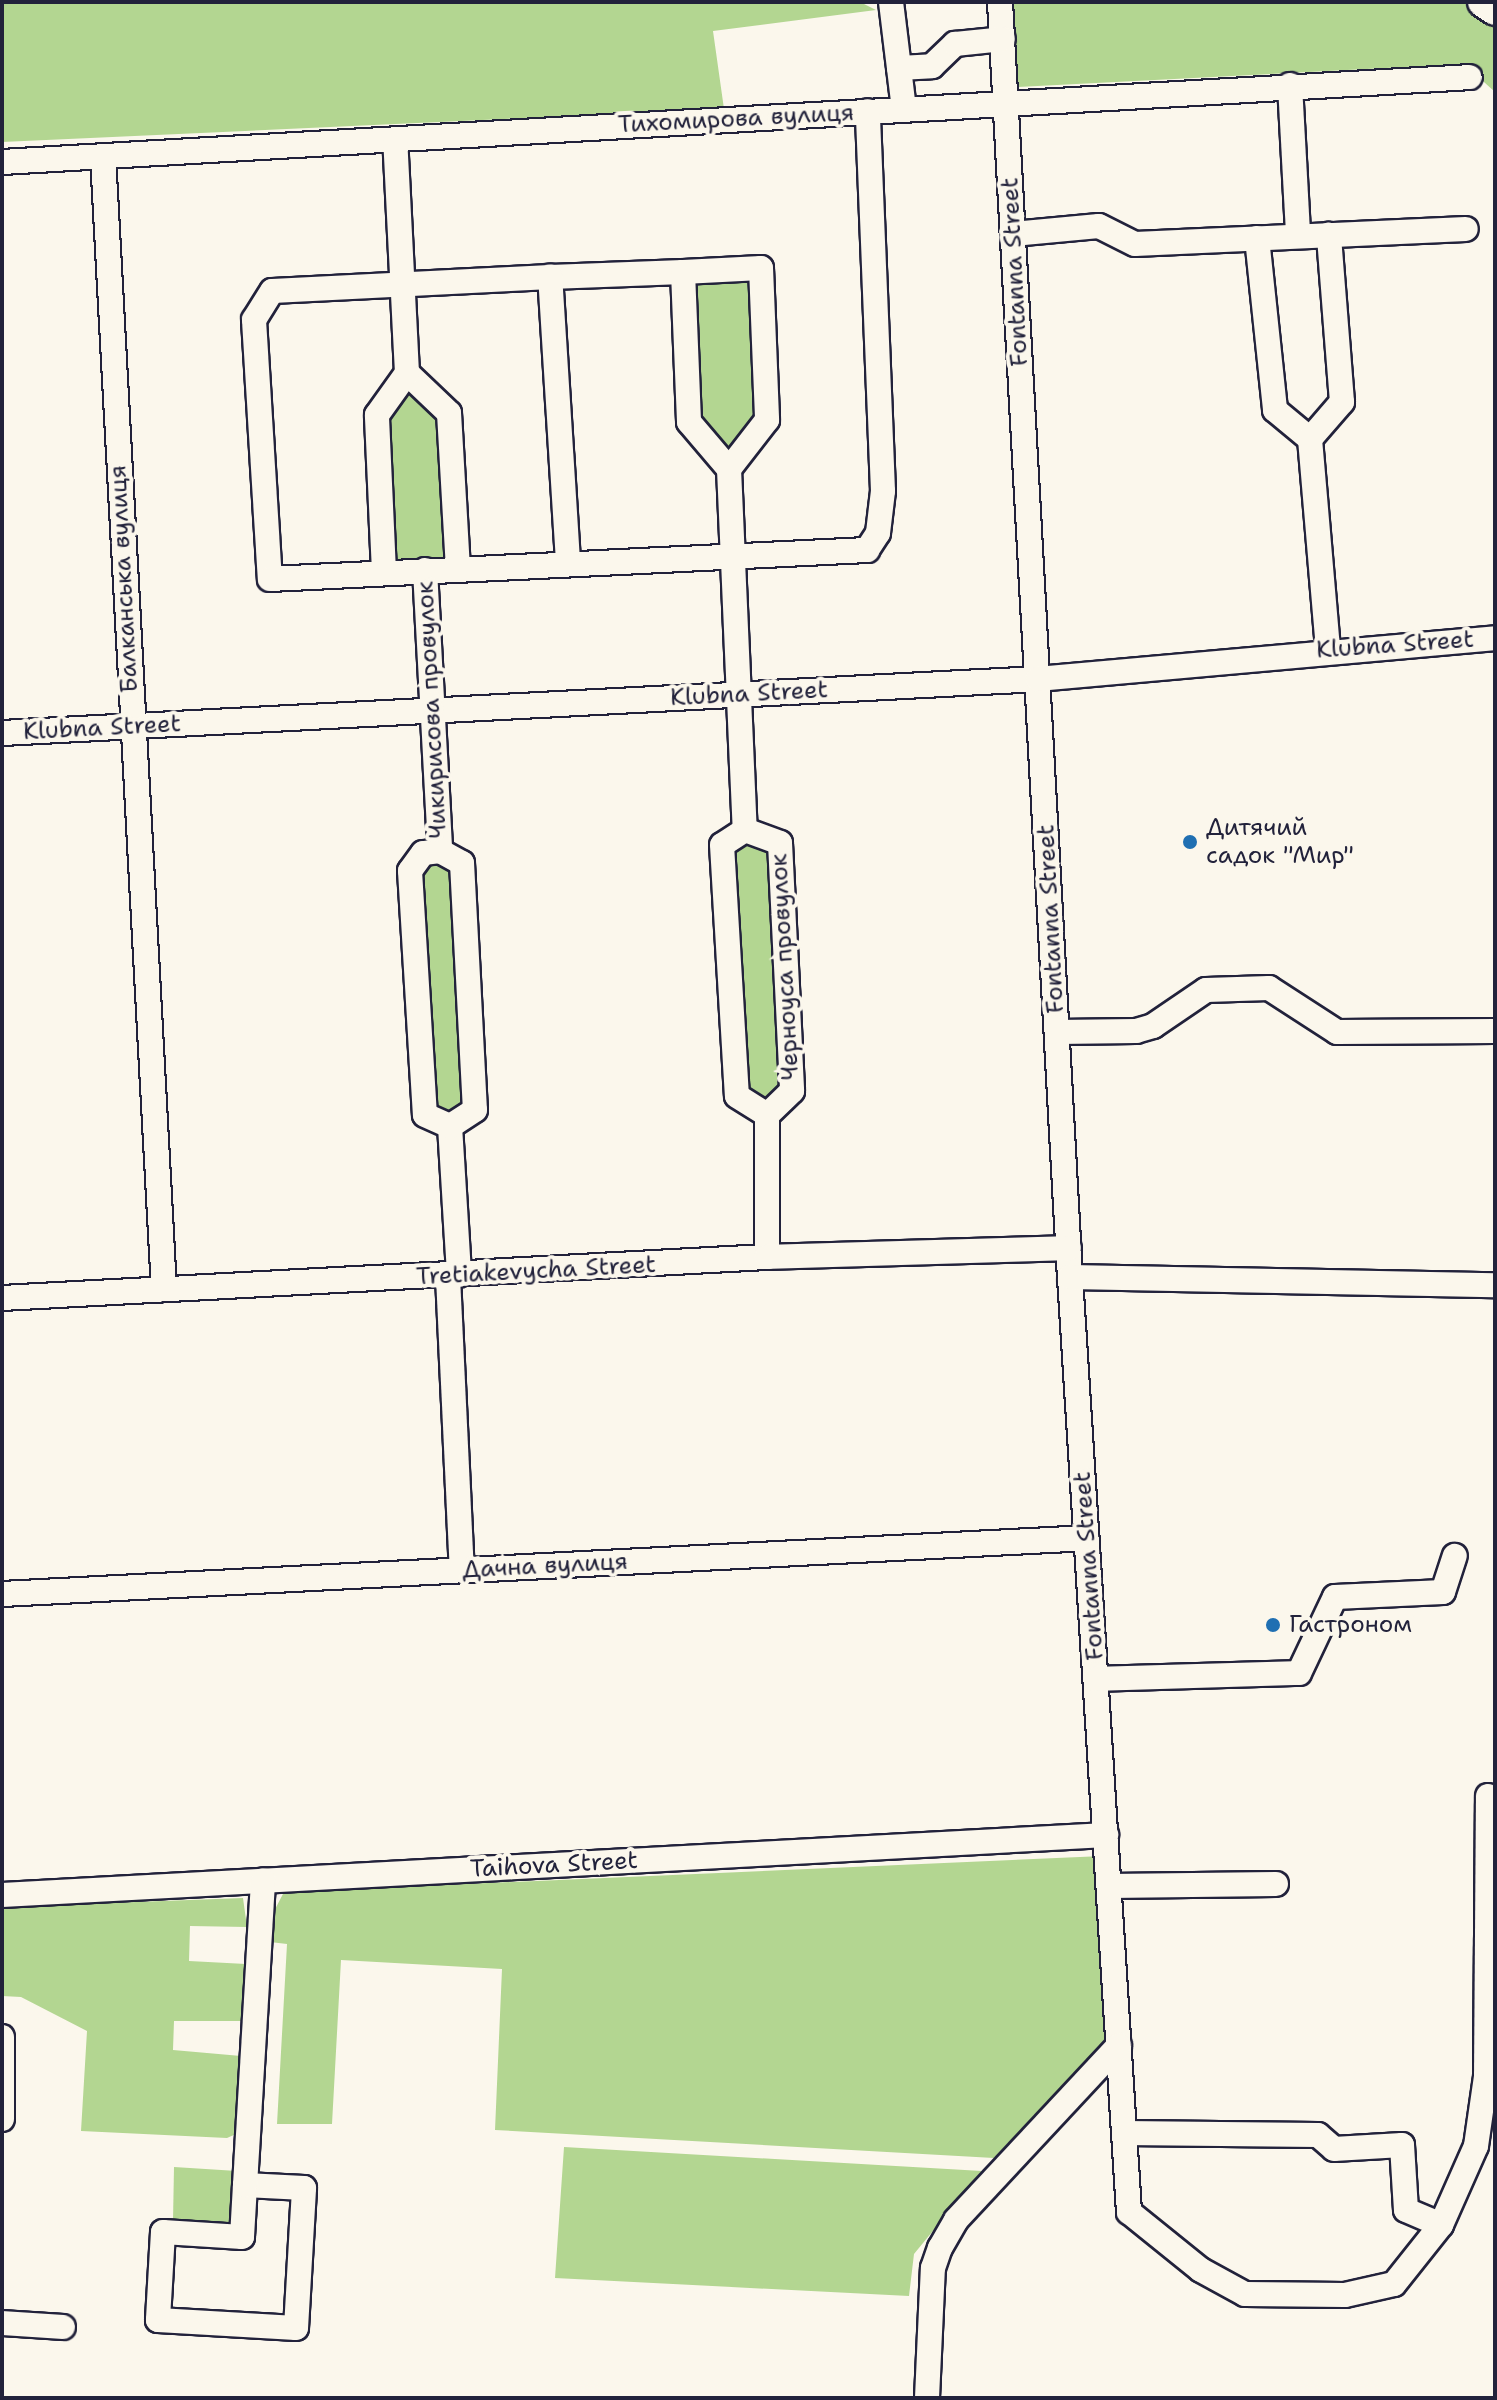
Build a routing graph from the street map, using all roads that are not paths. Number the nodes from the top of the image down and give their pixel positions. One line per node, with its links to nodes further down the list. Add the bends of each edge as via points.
1 (891, 2): 6 (street)
2 (1000, 2): 5 (street, Fontanna Street)
3 (1483, 2): 4 (main road)
4 (1495, 10)
5 (1003, 39): 6 (street, via 955,44 932,66); 9 (street, Fontanna Street)
6 (899, 68): 10 (street)
7 (1470, 77): 8 (street, Тихомирова вулиця)
8 (1290, 85): 9 (street, Тихомирова вулиця); 17 (street)
9 (1006, 103): 10 (street, Тихомирова вулиця); 16 (street, Fontanna Street)
10 (904, 109): 11 (street, Тихомирова вулиця)
11 (868, 111): 12 (street, Тихомирова вулиця); 26 (street, via 883,491 878,533 867,550)
12 (395, 139): 13 (street, Тихомирова вулиця); 22 (street)
13 (103, 156): 14 (street, Тихомирова вулиця); 36 (street, Балканська вулиця)
14 (2, 162)
15 (1466, 229): 18 (street)
16 (1013, 234): 19 (street, via 1099,226 1135,244); 33 (street, Fontanna Street)
17 (1298, 235): 18 (street); 19 (street)
18 (1329, 235): 24 (street, via 1342,402)
19 (1257, 238): 24 (street, via 1275,410)
20 (683, 272): 21 (street); 25 (street, via 689,422); 25 (street, via 761,268 767,420)
21 (550, 277): 22 (street); 27 (street)
22 (404, 286): 23 (street); 30 (street, via 272,291 254,320 270,579)
23 (407, 373): 28 (street, via 449,413); 30 (street, via 377,415)
24 (1310, 439): 32 (street)
25 (729, 469): 26 (street, Черноуса провулок)
26 (732, 555): 27 (street); 34 (street, Черноуса провулок)
27 (568, 561): 28 (street)
28 (458, 567): 29 (street)
29 (425, 570): 30 (street); 35 (street, Чикирисова провулок)
30 (384, 572)
31 (1495, 638): 32 (street, Klubna Street)
32 (1328, 650): 33 (street, Klubna Street)
33 (1038, 679): 34 (street, Klubna Street); 41 (street, Fontanna Street)
34 (736, 695): 35 (street, Klubna Street); 38 (street, Черноуса провулок)
35 (433, 712): 36 (street, Klubna Street); 39 (street, Чикирисова провулок)
36 (131, 727): 37 (street, Klubna Street); 49 (street, Балканська вулиця)
37 (2, 733)
38 (745, 830): 42 (street, Черноуса провулок, via 722,845 737,1096); 42 (street, Черноуса провулок, via 780,843 792,1091)
39 (440, 851): 43 (street, Чикирисова провулок, via 462,863 475,1110); 43 (street, Чикирисова провулок, via 423,853 410,871 425,1115)
40 (1495, 1031): 41 (street, via 1337,1032 1269,988 1206,990 1153,1026 1136,1031)
41 (1057, 1032): 44 (street, Fontanna Street)
42 (767, 1115): 45 (street, Черноуса провулок)
43 (450, 1126): 46 (street)
44 (1069, 1248): 45 (street, Tretiakevycha Street); 47 (street, Fontanna Street)
45 (767, 1257): 46 (street, Tretiakevycha Street)
46 (453, 1276): 49 (street, Tretiakevycha Street); 53 (street)
47 (1070, 1277): 48 (street); 51 (street, Fontanna Street)
48 (1495, 1285)
49 (164, 1289): 50 (street, Tretiakevycha Street)
50 (2, 1298)
51 (1087, 1538): 53 (street, Дачна вулиця); 55 (street, Fontanna Street)
52 (1455, 1556): 55 (street, via 1443,1592 1335,1597 1299,1673)
53 (462, 1570): 54 (street, Дачна вулиця)
54 (2, 1594)
55 (1096, 1679): 57 (street, Fontanna Street)
56 (1488, 1796): 67 (street, via 1486,2077 1476,2146)
57 (1106, 1835): 58 (street, Taihova Street); 60 (street, Fontanna Street)
58 (263, 1881): 61 (street, Taihova Street); 66 (street)
59 (1276, 1884): 60 (street)
60 (1109, 1886): 63 (street, Fontanna Street)
61 (2, 1895)
62 (2, 2037): 64 (street)
63 (1119, 2045): 65 (street, Fontanna Street); 70 (street, via 956,2220 940,2248 933,2268)
64 (2, 2119)
65 (1124, 2133): 67 (street, via 1318,2135 1334,2149 1402,2145 1406,2210); 67 (street, Fontanna Street, via 1129,2212 1201,2270 1245,2294 1296,2298 1394,2284)
66 (245, 2185): 66 (street, via 242,2237 163,2232 158,2320 296,2328 304,2188)
67 (1441, 2225)
68 (2, 2323): 69 (street)
69 (63, 2327)
70 (927, 2398)

